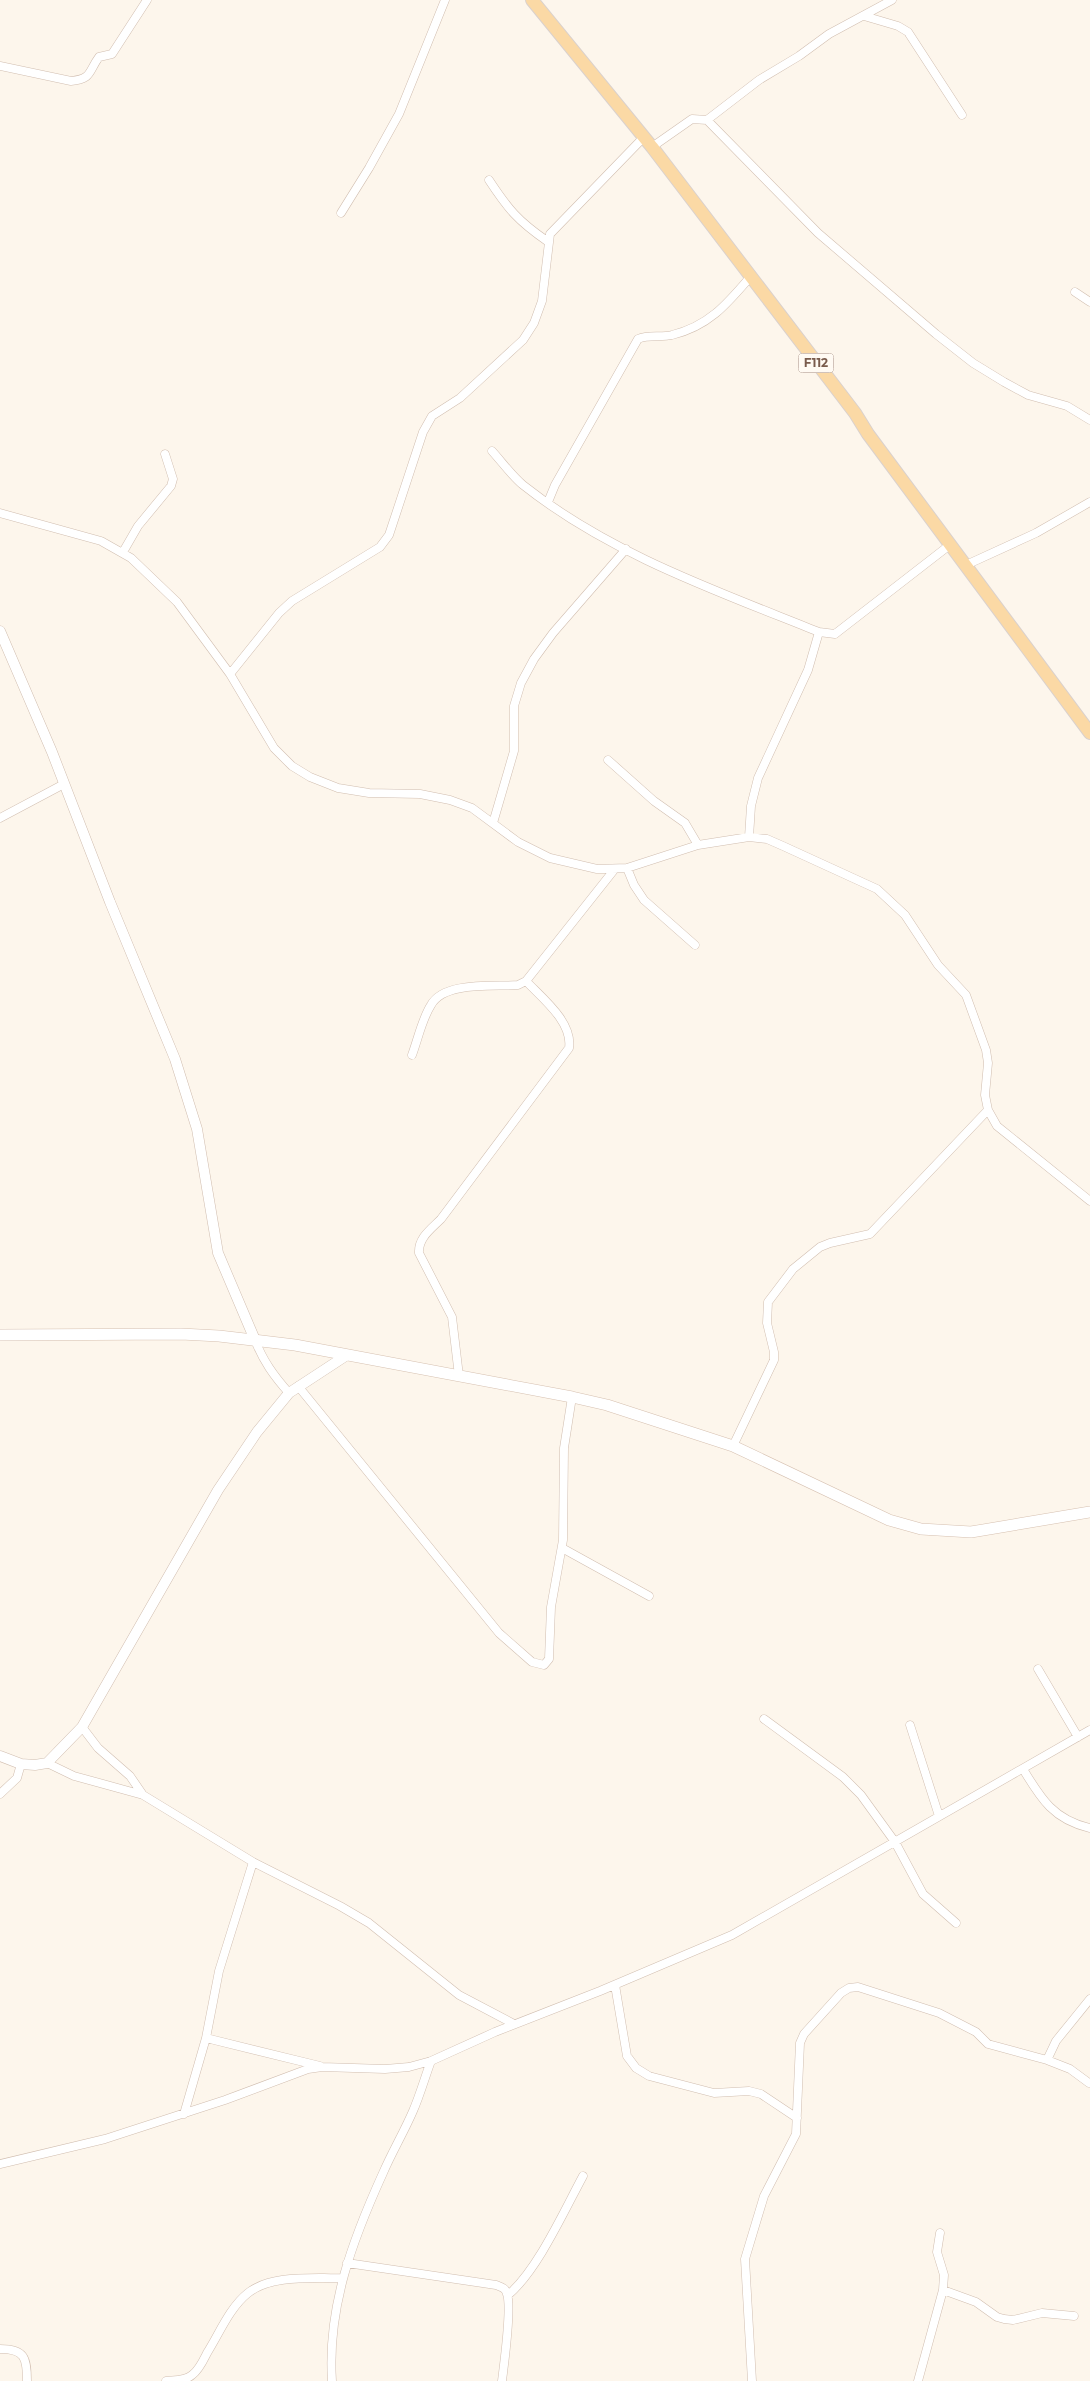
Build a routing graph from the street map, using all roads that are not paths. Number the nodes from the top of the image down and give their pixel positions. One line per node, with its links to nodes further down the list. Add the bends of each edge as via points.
1 (147, 0): 7 (street, via 112,54 98,58 83,80 71,81)
2 (445, 0): 12 (street, via 399,114)
3 (532, 0): 10 (main road, F112)
4 (892, 0): 5 (street)
5 (881, 3): 6 (street)
6 (864, 16): 8 (street, via 908,32); 9 (street, via 829,34 759,80)
7 (0, 66)
8 (962, 115)
9 (707, 120): 10 (street, via 692,120); 17 (street, via 818,233 973,363 1028,395 1067,406)
10 (648, 142): 13 (street, via 580,200 550,234); 14 (main road, F112)
11 (489, 180): 13 (street, via 522,224)
12 (341, 213)
13 (548, 241): 29 (street, via 542,300 534,323 523,340 495,367 460,398 432,416 423,432 389,535 380,547 292,601)
14 (751, 276): 20 (street, via 709,321 672,335 638,339); 23 (main road, F112)
15 (1075, 292): 16 (street)
16 (1090, 302)
17 (1090, 420)
18 (492, 451): 20 (street, via 522,484)
19 (165, 454): 25 (street, via 173,480 171,486 138,526)
20 (548, 502): 24 (street)
21 (1090, 502): 26 (street)
22 (0, 513): 25 (street, via 101,541)
23 (951, 544): 26 (main road, F112); 27 (street, via 835,634)
24 (626, 549): 27 (street, via 652,564); 34 (street, via 553,633 521,683 514,706 514,751)
25 (123, 552): 29 (street, via 177,602)
26 (966, 565): 30 (main road, F112)
27 (819, 632): 35 (street, via 808,670 758,778 751,806)
28 (1, 638): 32 (street)
29 (230, 674): 34 (street, via 274,748 292,766 310,777 338,788 369,793 420,794 450,800 472,808)
30 (1090, 734)
31 (608, 760): 36 (street, via 654,801 685,823)
32 (64, 784): 33 (street); 45 (street, via 175,1059 197,1128 218,1253)
33 (0, 818)
34 (493, 822): 38 (street, via 518,842 550,858)
35 (749, 837): 36 (street); 42 (street, via 783,846 877,889 905,915 938,965 966,995 986,1050)
36 (698, 845): 37 (street)
37 (627, 868): 38 (street); 39 (street, via 644,900)
38 (614, 870): 40 (street)
39 (695, 945)
40 (526, 980): 41 (street, via 518,985 446,991 431,1004); 47 (street, via 561,1020 571,1039 569,1048 418,1246 452,1317)
41 (412, 1055)
42 (988, 1110): 43 (street, via 997,1126); 51 (street, via 870,1234 820,1247 793,1268 772,1293 766,1310 774,1360)
43 (1090, 1201)
44 (0, 1335): 45 (main road, via 181,1334)
45 (255, 1340): 46 (main road); 49 (street, via 273,1376)
46 (347, 1355): 47 (main road); 48 (street)
47 (459, 1376): 50 (main road)
48 (298, 1386): 49 (street); 53 (street, via 499,1633 532,1662 544,1665 549,1659 551,1607)
49 (289, 1394): 58 (street, via 257,1432 218,1490)
50 (572, 1397): 51 (main road, via 607,1405); 53 (street, via 564,1448)
51 (733, 1446): 52 (main road, via 889,1520 921,1529 972,1532)
52 (1090, 1512)
53 (562, 1548): 54 (street)
54 (649, 1596)
55 (1038, 1669): 60 (street)
56 (764, 1719): 69 (street, via 843,1777 861,1795)
57 (910, 1725): 67 (street)
58 (82, 1727): 62 (street); 66 (street, via 98,1748 130,1776)
59 (1090, 1730): 60 (street)
60 (1078, 1737): 64 (street)
61 (0, 1756): 63 (street)
62 (47, 1763): 63 (street); 66 (street, via 74,1776)
63 (21, 1764): 65 (street, via 17,1778)
64 (1023, 1769): 67 (street); 68 (street, via 1050,1809)
65 (0, 1794)
66 (143, 1795): 70 (street)
67 (940, 1816): 69 (street)
68 (1090, 1828)
69 (895, 1842): 71 (street, via 923,1894); 72 (street, via 732,1935)
70 (253, 1862): 74 (street, via 369,1923 459,1995); 75 (street, via 219,1971)
71 (956, 1923)
72 (615, 1984): 74 (street); 81 (street, via 627,2056 636,2068 649,2076 714,2093 749,2091 761,2094)
73 (1090, 1999): 76 (street, via 1056,2041)
74 (514, 2024): 77 (street)
75 (206, 2038): 78 (street); 80 (street)
76 (1047, 2060): 79 (street, via 1070,2069); 81 (street, via 988,2044 976,2032 939,2012 858,1987 849,1988 834,2000 800,2043)
77 (431, 2061): 78 (street, via 385,2070); 85 (street, via 413,2111 383,2172)
78 (322, 2067): 80 (street)
79 (1089, 2083)
80 (184, 2114): 82 (street, via 105,2139)
81 (797, 2118): 95 (street, via 796,2134 764,2196 745,2258)
82 (0, 2164)
83 (583, 2176): 88 (street, via 521,2284)
84 (940, 2233): 87 (street, via 937,2252 944,2276)
85 (347, 2263): 86 (street); 88 (street, via 496,2285 504,2288)
86 (342, 2278): 92 (street, via 281,2280 248,2293 221,2329 199,2368 186,2378); 93 (street, via 331,2347)
87 (943, 2290): 89 (street, via 976,2302 1004,2319 1042,2313); 96 (street)
88 (508, 2295): 94 (street)
89 (1074, 2316)
90 (0, 2349): 91 (street, via 13,2349 22,2354 27,2366)
91 (27, 2381)
92 (166, 2381)
93 (332, 2381)
94 (502, 2381)
95 (752, 2381)
96 (918, 2381)

